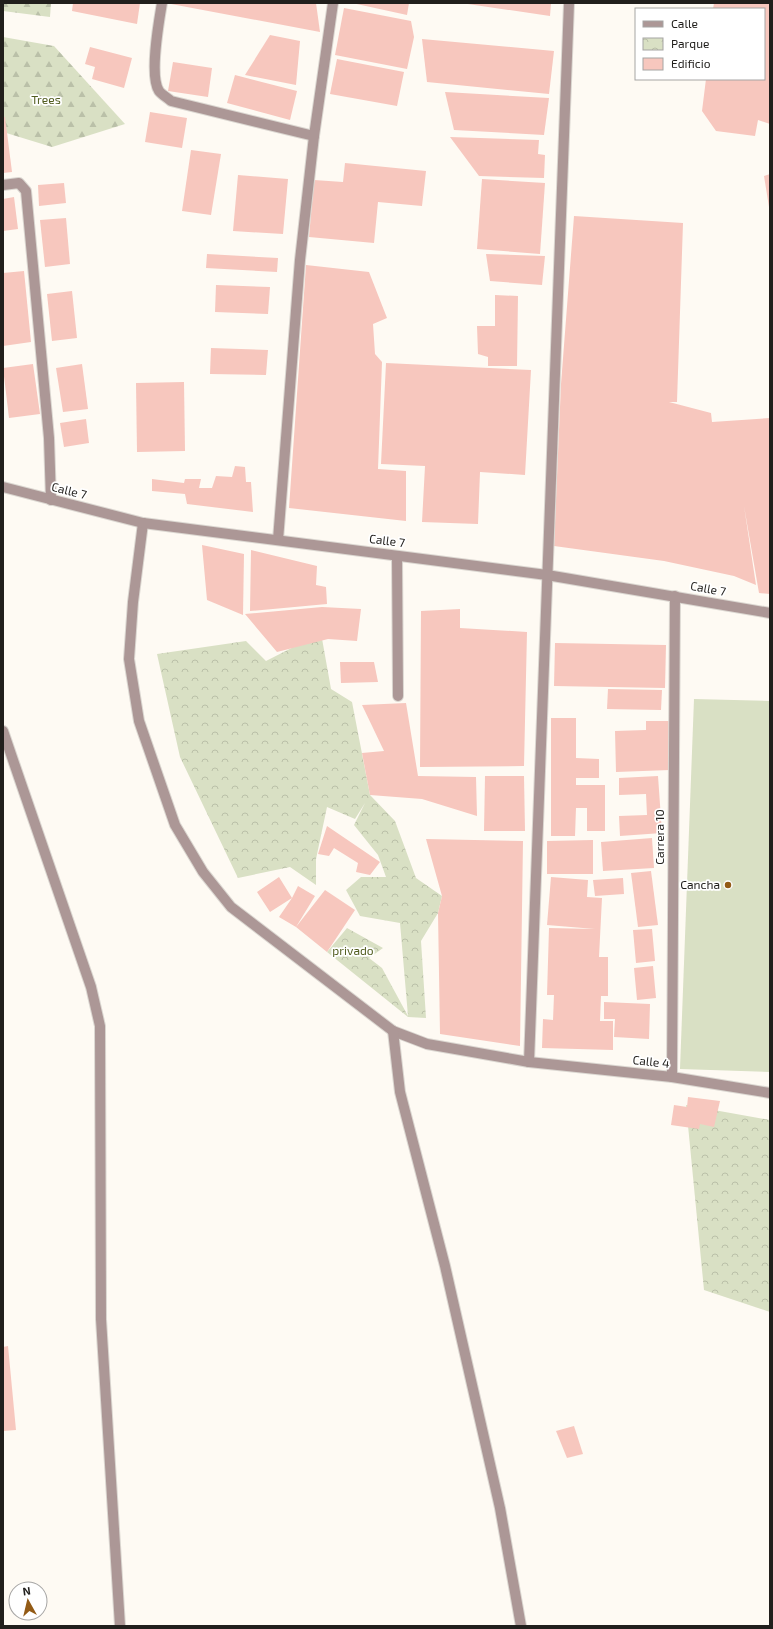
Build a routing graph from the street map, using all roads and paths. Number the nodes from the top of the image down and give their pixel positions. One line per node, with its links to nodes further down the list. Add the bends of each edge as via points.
1 (162, 3): 4 (street, via 154,74 159,90 171,101)
2 (333, 3): 4 (street)
3 (569, 3): 11 (street)
4 (314, 136): 9 (street, via 300,260)
5 (3, 185): 7 (street, via 20,183 26,191 49,438)
6 (3, 486): 7 (street, Calle 7)
7 (51, 500): 8 (street, Calle 7)
8 (143, 523): 9 (street, Calle 7); 16 (street, Calle 4, via 129,659 139,722 175,825 203,872 231,907)
9 (278, 540): 10 (street, Calle 7)
10 (397, 556): 11 (street, Calle 7); 14 (street)
11 (547, 575): 12 (street, Calle 7); 17 (street)
12 (674, 596): 13 (street, Calle 7); 18 (street, Carrera 10)
13 (770, 613)
14 (398, 696)
15 (3, 731): 20 (street, via 91,987 100,1026 101,1319)
16 (393, 1031): 17 (street, Calle 4, via 427,1044); 21 (street, via 400,1092 445,1266 500,1508)
17 (529, 1062): 18 (street, Calle 4)
18 (672, 1077): 19 (street, Calle 4)
19 (770, 1093)
20 (120, 1626)
21 (521, 1626)

